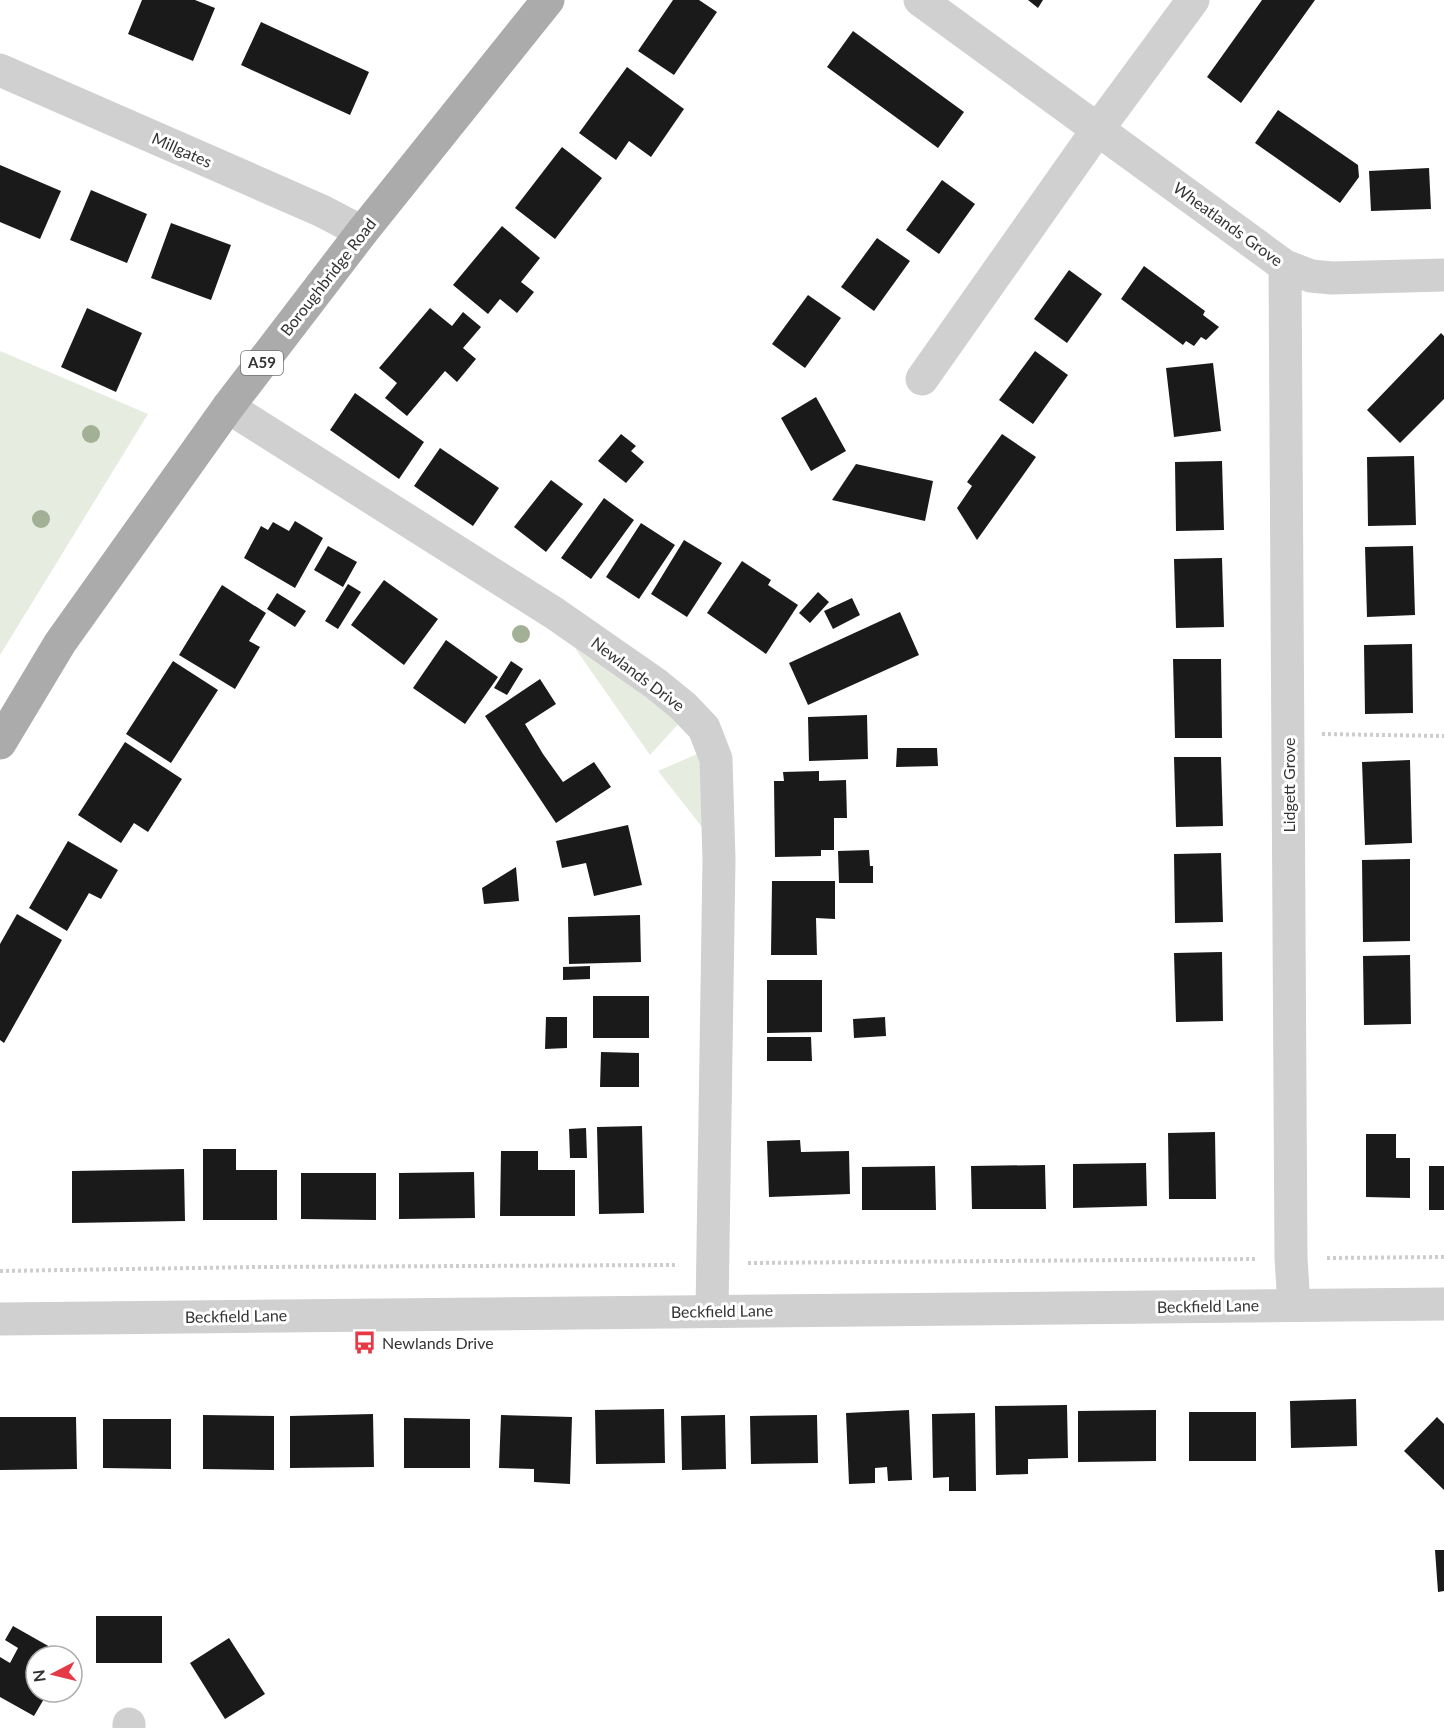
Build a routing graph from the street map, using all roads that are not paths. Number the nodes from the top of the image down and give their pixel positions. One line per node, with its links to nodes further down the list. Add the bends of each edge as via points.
1 (548, 0): 6 (main road, Boroughbridge Road / A59)
2 (920, 0): 5 (street, Wheatlands Grove)
3 (1193, 0): 5 (street)
4 (0, 70): 6 (street, Millgates)
5 (1098, 129): 7 (street, Wheatlands Grove); 9 (street)
6 (363, 232): 10 (main road, Boroughbridge Road / A59)
7 (1285, 266): 8 (street, Wheatlands Grove, via 1311,276 1332,278); 13 (street, Lidgett Grove)
8 (1444, 275)
9 (922, 380)
10 (228, 407): 11 (main road, Boroughbridge Road / A59, via 60,643); 14 (street, Newlands Drive, via 554,613 656,684 704,729 716,759 719,859)
11 (0, 743)
12 (1444, 1304): 13 (street, Beckfield Lane)
13 (1294, 1305): 14 (street, Beckfield Lane)
14 (712, 1311): 15 (street, Beckfield Lane)
15 (0, 1319)

